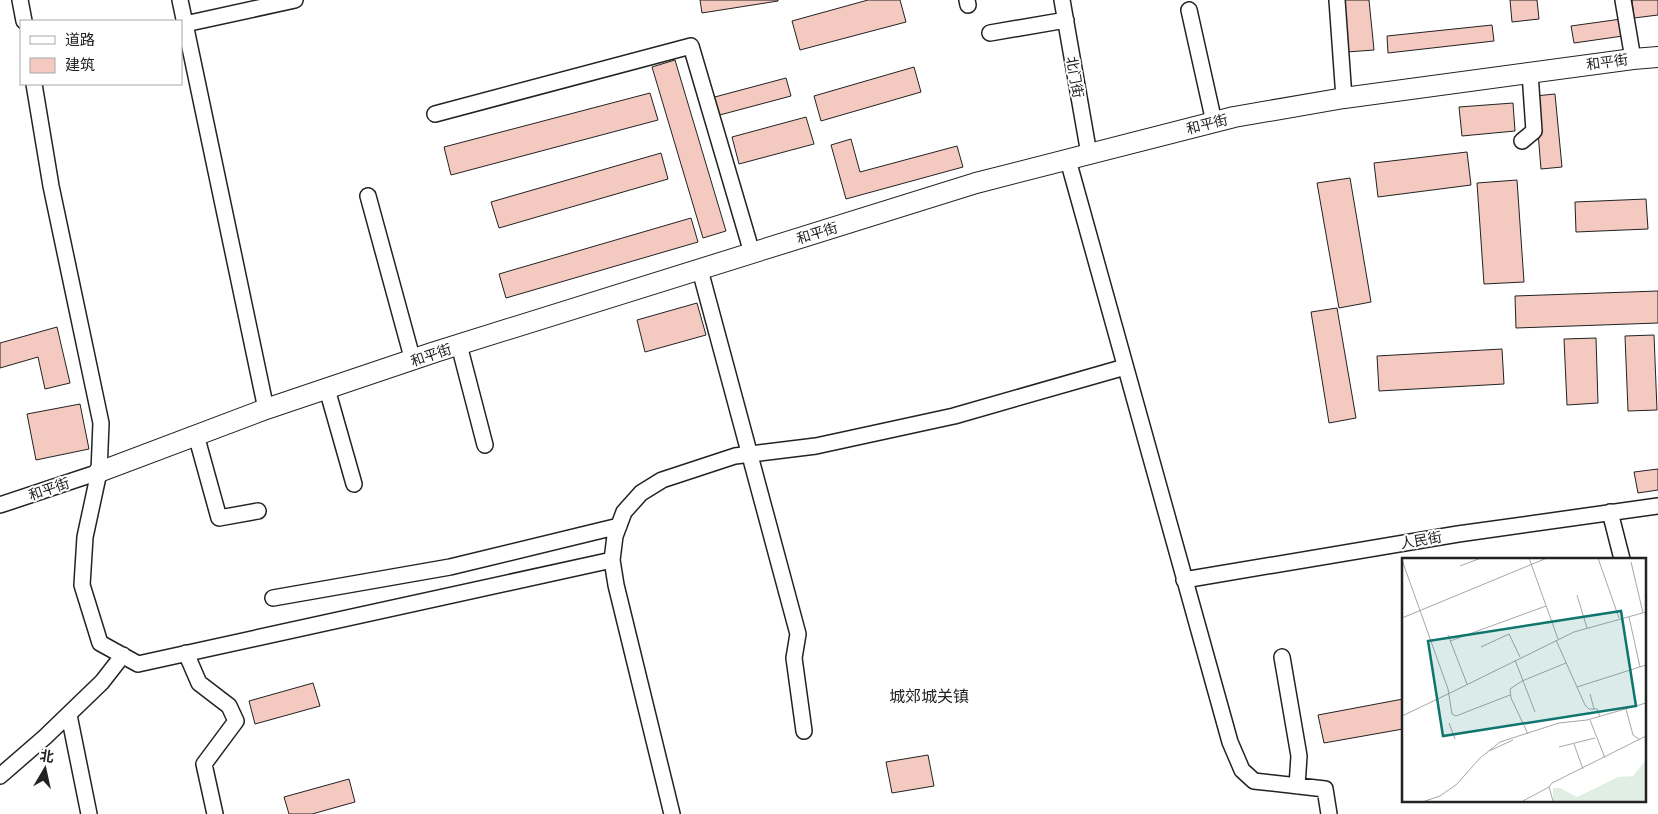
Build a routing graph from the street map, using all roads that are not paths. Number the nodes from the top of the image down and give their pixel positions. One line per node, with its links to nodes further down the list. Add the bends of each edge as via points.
1 (20, 0): 8 (street)
2 (180, 0): 10 (street)
3 (295, 0): 10 (street)
4 (1062, 0): 9 (street, 北门街)
5 (1337, 0): 16 (street)
6 (1623, 0): 13 (street)
7 (1189, 10): 18 (street)
8 (24, 20)
9 (1066, 20): 11 (street); 20 (street, 北门街)
10 (185, 24): 29 (street)
11 (990, 33)
12 (1658, 57): 13 (main road, 和平街)
13 (1633, 59): 14 (main road, 和平街)
14 (1530, 73): 16 (main road, 和平街); 19 (street, via 1534,131)
15 (34, 85): 33 (street, via 51,186 101,422)
16 (1344, 98): 18 (main road, 和平街)
17 (435, 114): 23 (street, via 691,46)
18 (1214, 122): 20 (main road, 和平街)
19 (1522, 141)
20 (1089, 154): 21 (main road, 和平街)
21 (1068, 160): 23 (main road, 和平街, via 976,183); 27 (street)
22 (368, 196): 26 (street)
23 (752, 253): 24 (main road, 和平街)
24 (700, 270): 25 (main road, 和平街); 32 (street)
25 (459, 345): 26 (main road, 和平街); 31 (street)
26 (413, 361): 28 (main road, 和平街)
27 (1125, 368): 32 (street, via 954,416 816,446); 42 (street)
28 (327, 389): 29 (main road, 和平街); 34 (street)
29 (266, 409): 30 (main road, 和平街)
30 (196, 435): 33 (main road, 和平街); 37 (street, via 219,518)
31 (485, 445)
32 (751, 454): 39 (street, via 735,456 662,480 641,493 624,512); 48 (street, via 798,634 794,658)
33 (98, 472): 35 (street, 和平街); 45 (street, via 85,537 82,585 100,643)
34 (354, 484)
35 (0, 505)
36 (1658, 506): 38 (street, 人民街)
37 (258, 512)
38 (1610, 512): 40 (street); 42 (street, 人民街)
39 (619, 526): 41 (street); 43 (street, via 450,567)
40 (1622, 558)
41 (612, 560): 44 (street); 53 (street)
42 (1184, 580): 50 (street, via 1230,742 1242,770 1254,781)
43 (273, 598)
44 (186, 653): 45 (street, via 138,664); 52 (street, via 199,683 229,706 236,721 204,764)
45 (123, 655): 47 (street)
46 (1282, 657): 50 (street, via 1299,756)
47 (69, 715): 49 (street); 51 (street)
48 (804, 731)
49 (0, 776)
50 (1297, 786): 54 (street, via 1325,789)
51 (89, 814)
52 (215, 814)
53 (672, 814)
54 (1329, 814)

